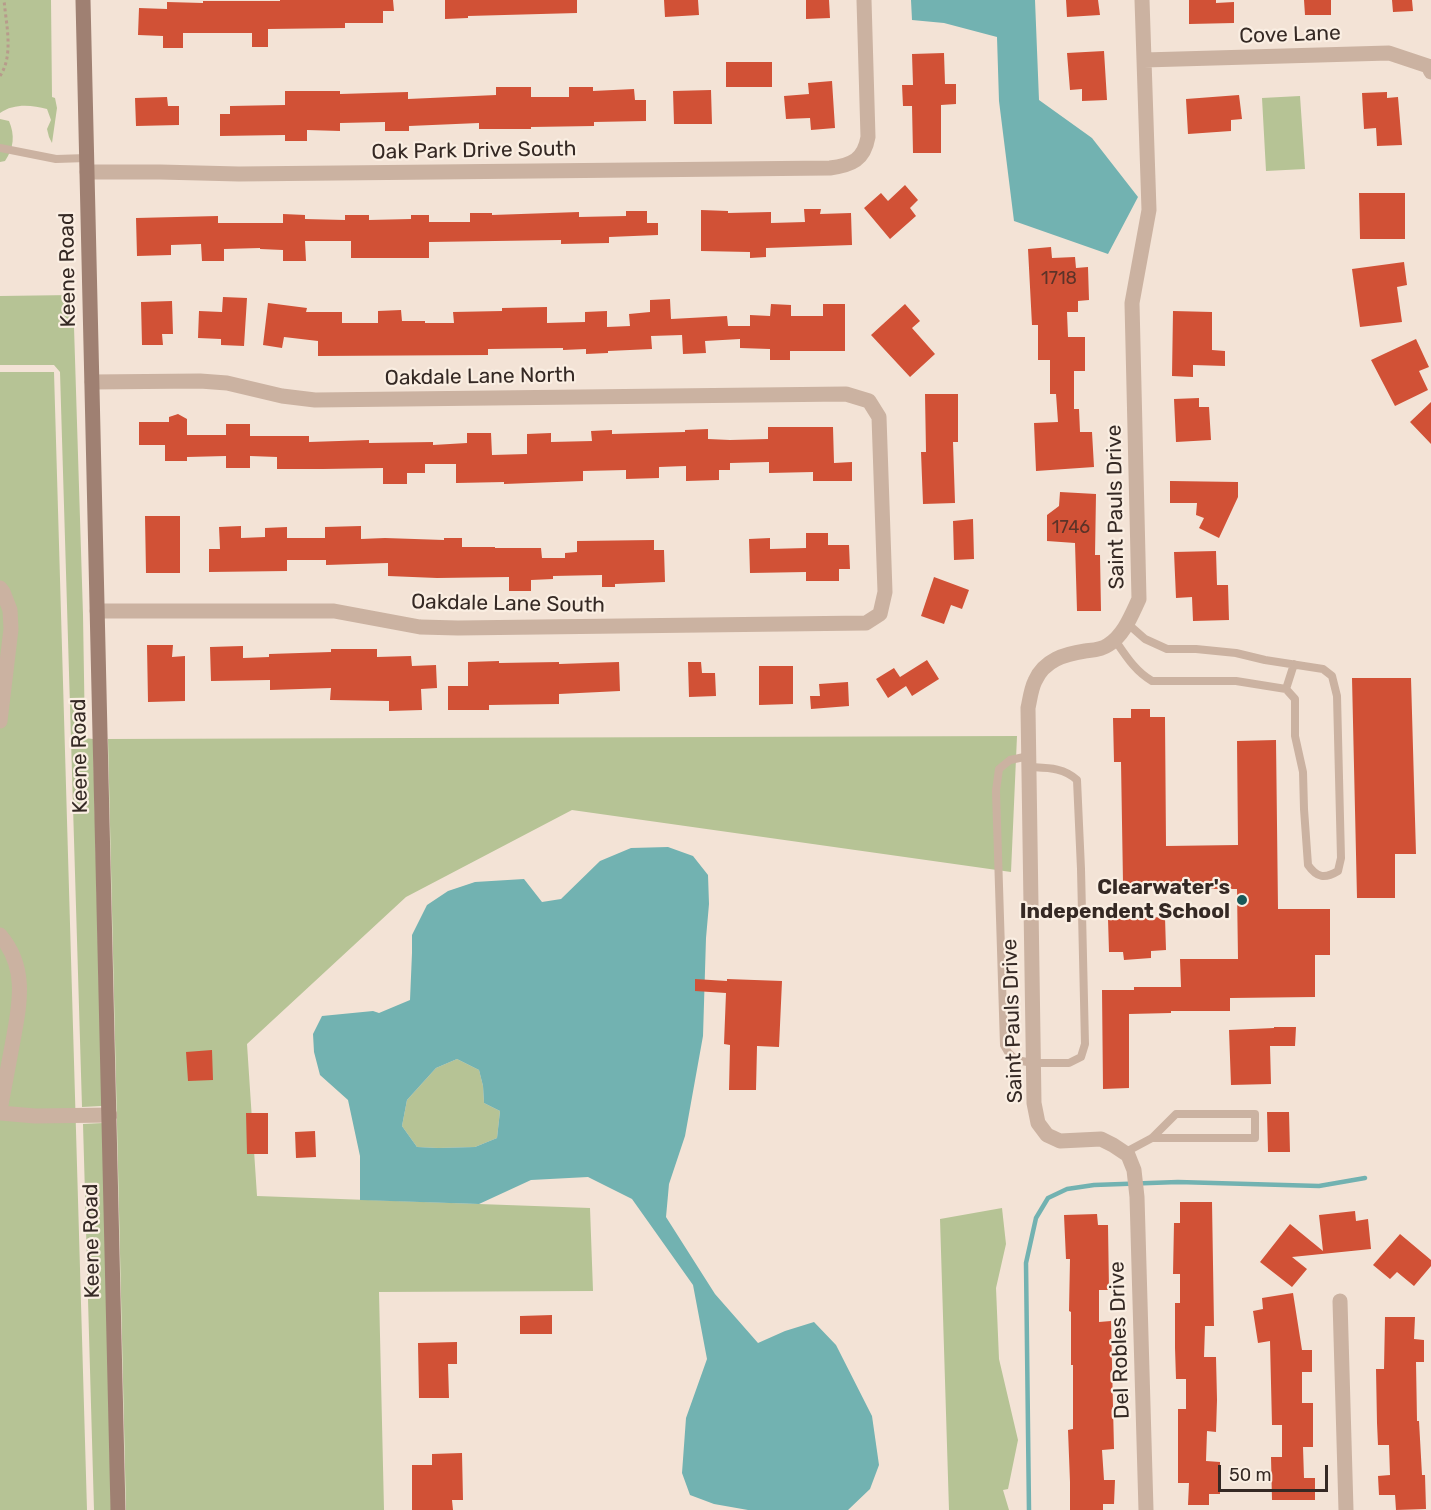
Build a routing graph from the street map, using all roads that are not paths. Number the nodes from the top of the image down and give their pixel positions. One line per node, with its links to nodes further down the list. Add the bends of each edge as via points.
1 (83, 0): 7 (main road, Keene Road)
2 (864, 0): 7 (street, Oak Park Drive South, via 868,137 866,150 846,166 251,174)
3 (1142, 0): 4 (street, Saint Pauls Drive)
4 (1144, 60): 5 (street, Cove Lane, via 1389,53 1428,66); 12 (street, Saint Pauls Drive, via 1149,210 1132,303 1139,599)
5 (1431, 72)
6 (0, 148): 7 (lane)
7 (87, 165): 8 (main road, Keene Road)
8 (92, 382): 10 (main road, Keene Road); 11 (street, Oakdale Lane North, via 218,382 315,400 846,393 869,401 879,417 885,592)
9 (0, 588): 16 (street, via 10,610 11,629)
10 (97, 611): 11 (street, Oakdale Lane South, via 334,611 420,627 458,628 866,623); 21 (main road, Keene Road)
11 (880, 614)
12 (1128, 624): 13 (street, Saint Pauls Drive); 14 (lane, via 1145,639 1167,649 1236,653)
13 (1115, 640): 15 (lane, via 1129,661 1152,681 1236,681); 17 (street, Saint Pauls Drive, via 1101,649 1060,656 1046,665 1035,680 1028,708)
14 (1294, 664): 15 (lane); 15 (lane, via 1323,669 1332,676 1337,696 1341,858 1338,871 1329,876 1320,876 1308,865 1295,699)
15 (1286, 689)
16 (0, 721)
17 (1029, 762): 19 (street, Saint Pauls Drive); 19 (lane, via 1010,760 999,769 996,791 1004,1045 1016,1060); 19 (lane, via 1070,774 1077,780 1085,1044 1082,1057 1069,1063)
18 (0, 935): 20 (street, via 16,960 20,979)
19 (1033, 1063): 23 (street, Saint Pauls Drive, via 1034,1103 1038,1123 1047,1135 1060,1141 1101,1139)
20 (0, 1112): 21 (street, via 35,1116)
21 (110, 1115): 25 (main road, Keene Road)
22 (1152, 1138): 22 (lane, via 1176,1114 1255,1114 1255,1138); 23 (lane)
23 (1124, 1153): 26 (street, Del Robles Drive, via 1134,1170 1137,1197)
24 (1340, 1301): 27 (street)
25 (118, 1510)
26 (1146, 1510)
27 (1346, 1510)

